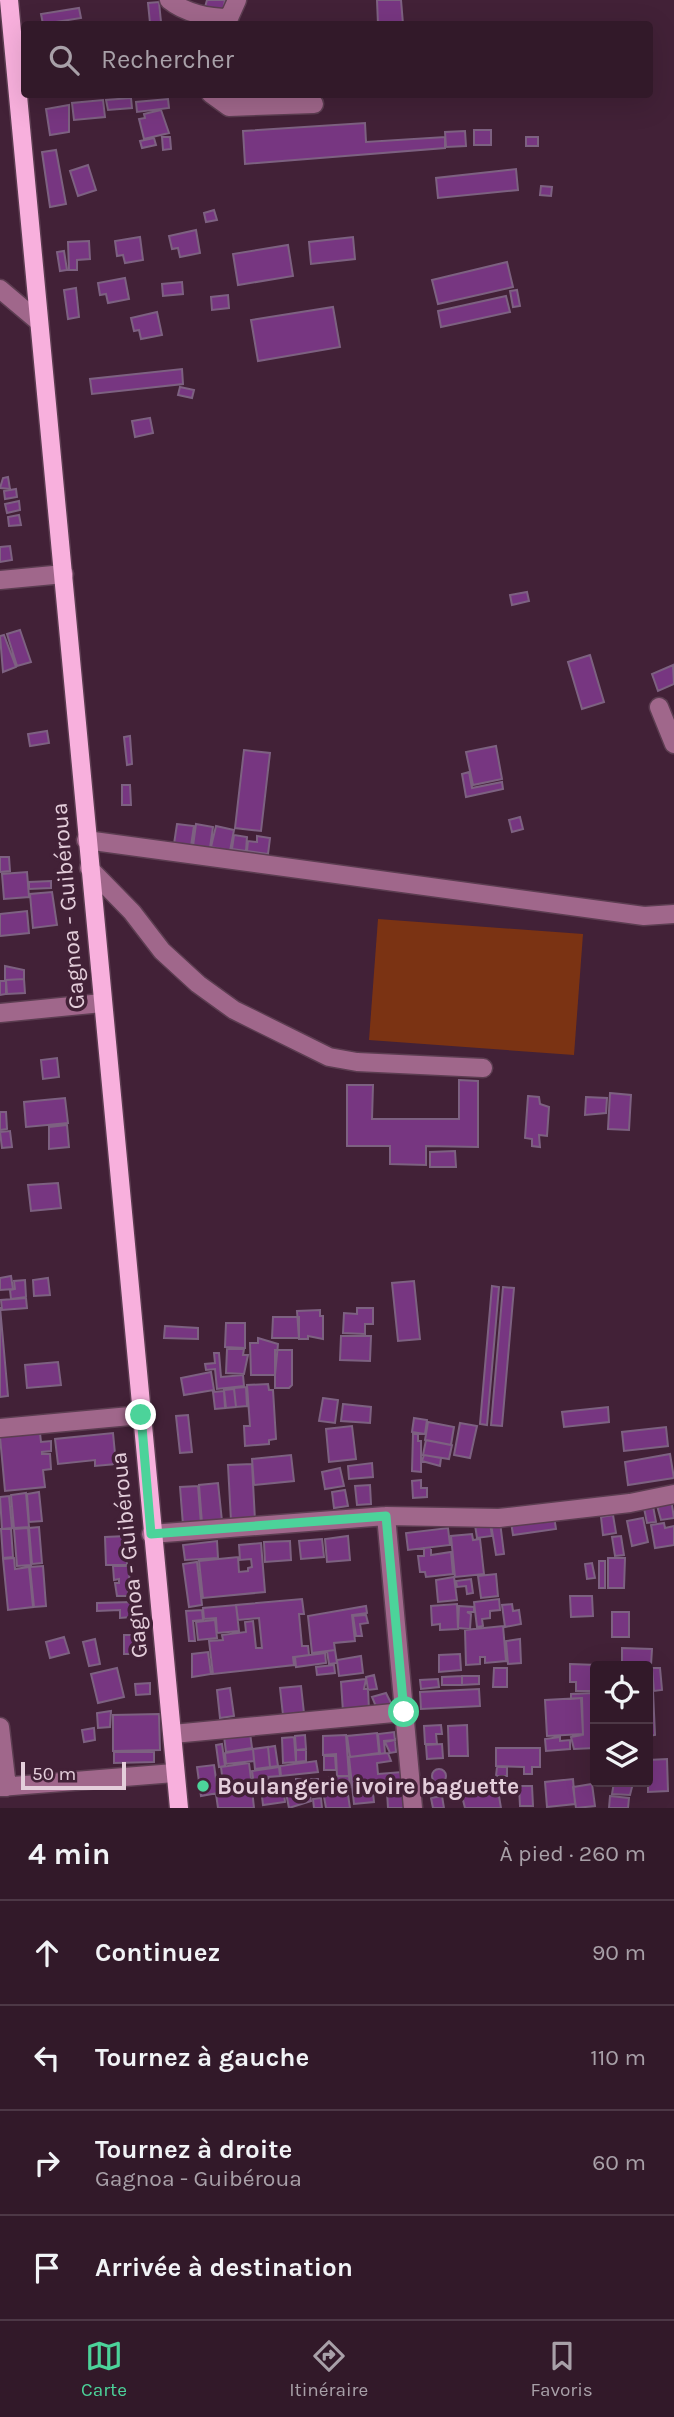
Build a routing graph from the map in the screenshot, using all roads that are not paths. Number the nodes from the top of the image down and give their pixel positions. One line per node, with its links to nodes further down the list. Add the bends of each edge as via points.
1 (9, 0): 5 (main road, Gagnoa - Guibéroua)
2 (237, 0): 3 (street, via 229,18 214,18)
3 (173, 3): 4 (street)
4 (182, 21)
5 (8, 64): 9 (main road, Gagnoa - Guibéroua)
6 (217, 98): 7 (street, via 229,107)
7 (314, 104)
8 (0, 289): 9 (street)
9 (38, 322): 10 (main road, Gagnoa - Guibéroua)
10 (64, 574): 11 (street); 14 (main road, Gagnoa - Guibéroua)
11 (0, 580)
12 (659, 707): 13 (street)
13 (674, 744)
14 (86, 840): 15 (main road, Gagnoa - Guibéroua); 16 (street, via 643,916)
15 (89, 868): 17 (main road, Gagnoa - Guibéroua); 19 (street, via 162,951 234,1010 329,1057)
16 (674, 914)
17 (102, 1003): 18 (street); 20 (main road, Gagnoa - Guibéroua)
18 (0, 1013)
19 (483, 1068)
20 (141, 1415): 21 (street); 24 (main road, Gagnoa - Guibéroua)
21 (0, 1428)
22 (674, 1494): 23 (street, via 499,1518)
23 (386, 1516): 24 (street); 25 (street)
24 (151, 1534): 27 (main road, Gagnoa - Guibéroua)
25 (404, 1712): 27 (street); 31 (street)
26 (0, 1727): 29 (street)
27 (173, 1734): 28 (main road, Gagnoa - Guibéroua)
28 (174, 1773): 29 (street); 30 (main road, Gagnoa - Guibéroua)
29 (3, 1787)
30 (179, 1808)
31 (413, 1808)

